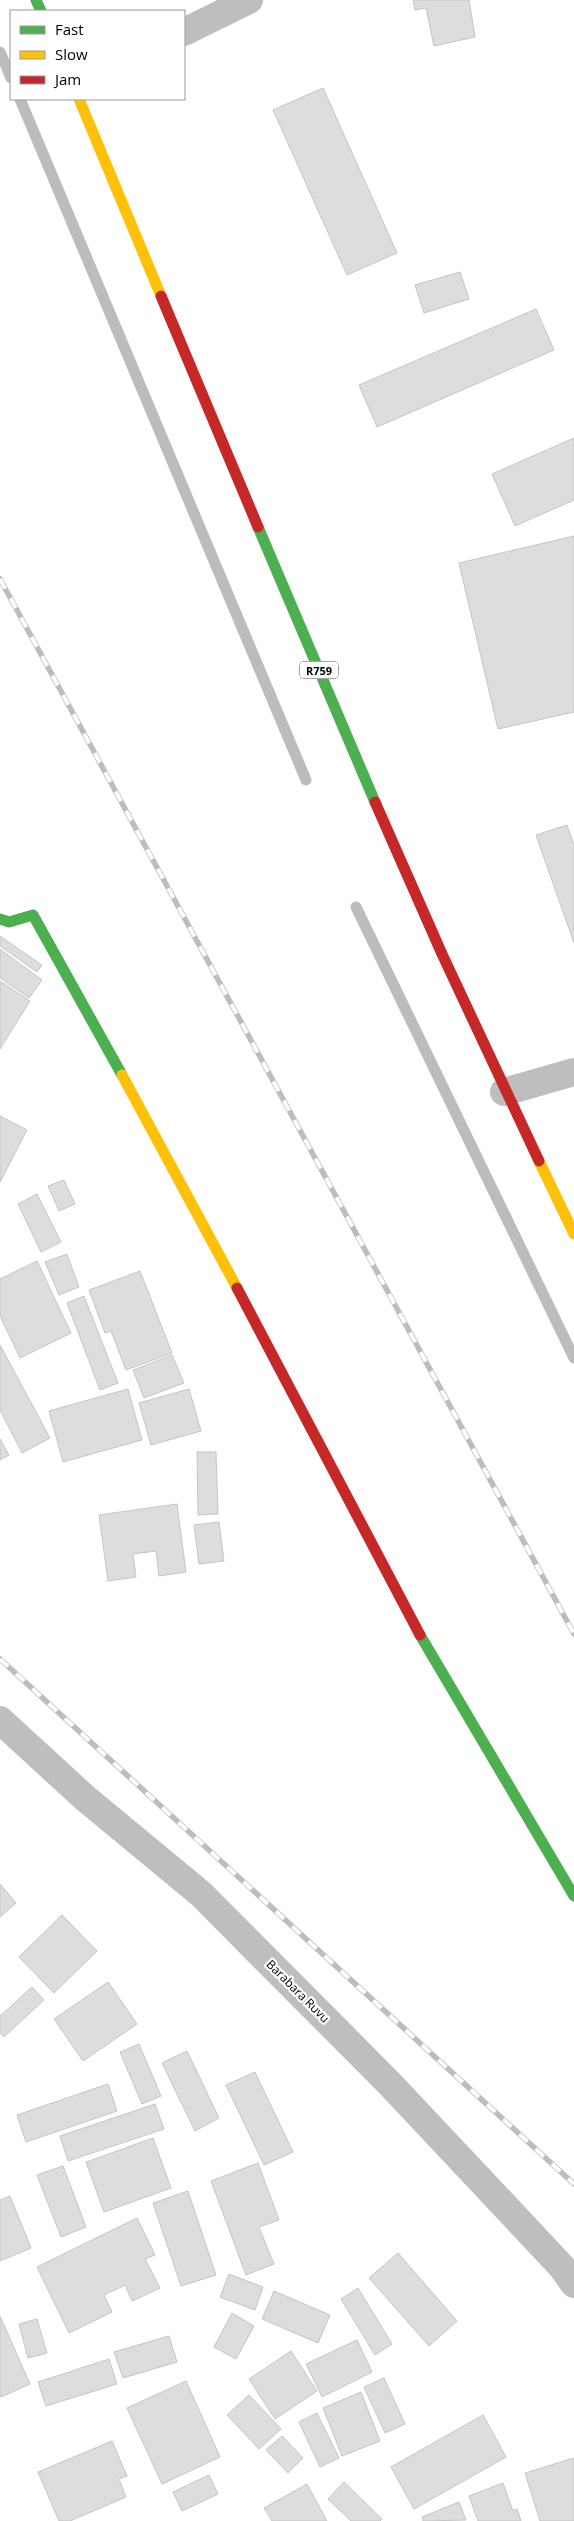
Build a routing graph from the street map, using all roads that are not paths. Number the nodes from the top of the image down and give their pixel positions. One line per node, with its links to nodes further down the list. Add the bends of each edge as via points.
1 (249, 0): 2 (street)
2 (185, 32)
3 (79, 100): 6 (main road, R759, via 387,834)
4 (0, 919): 9 (main road, via 9,922 33,916 191,1200 417,1630)
5 (574, 1072): 6 (street)
6 (504, 1092): 7 (main road, R759)
7 (574, 1234)
8 (0, 1720): 10 (street, Barabara Ruvu, via 85,1798 201,1894 390,2084 562,2267)
9 (574, 1896)
10 (574, 2284)

